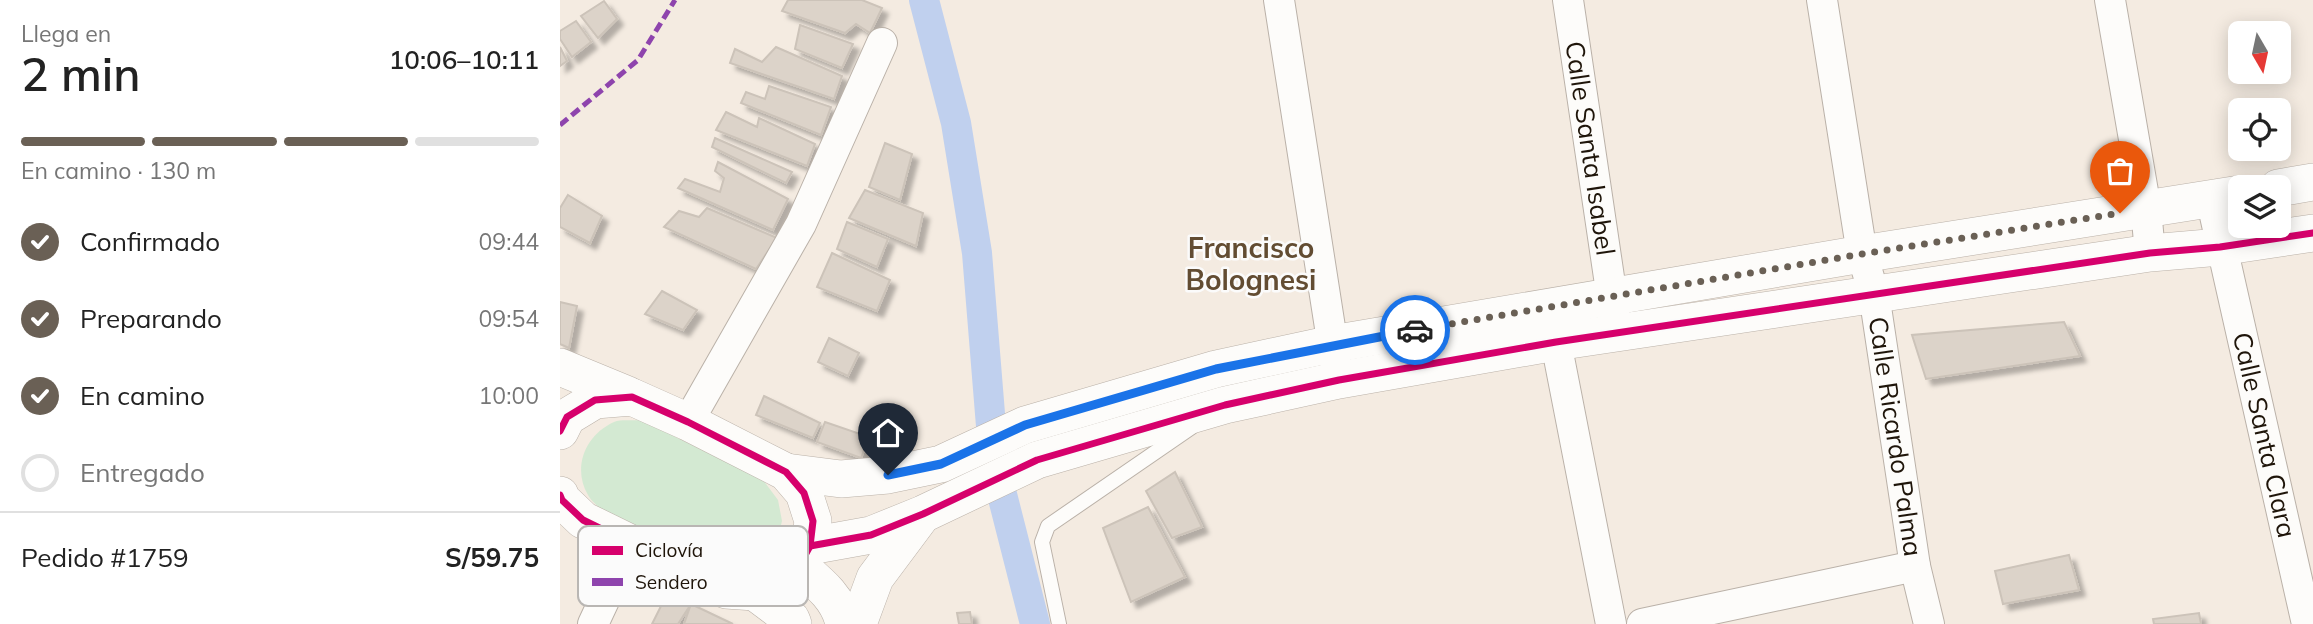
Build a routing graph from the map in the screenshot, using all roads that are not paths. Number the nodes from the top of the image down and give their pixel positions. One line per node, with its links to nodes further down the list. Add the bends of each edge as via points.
1 (1279, 0): 18 (street)
2 (1568, 0): 15 (street, Calle Santa Isabel)
3 (1822, 0): 13 (street, Calle Ricardo Palma)
4 (2110, 0): 9 (street)
5 (881, 43): 24 (street, via 801,224)
6 (2313, 182): 7 (street)
7 (2291, 186)
8 (2225, 196): 9 (street); 11 (street, Calle Santa Clara)
9 (2146, 209): 12 (street); 13 (street)
10 (2313, 233): 11 (street)
11 (2220, 247): 12 (street); 44 (street, Calle Santa Clara)
12 (2150, 253): 14 (street)
13 (1862, 254): 14 (street, Calle Ricardo Palma); 15 (street)
14 (1874, 294): 17 (street); 32 (street, Calle Ricardo Palma)
15 (1611, 297): 16 (street); 17 (street, Calle Santa Isabel)
16 (1552, 324): 17 (street); 18 (street); 20 (street); 41 (street)
17 (1619, 332)
18 (1332, 344): 20 (street); 25 (street, via 1216,369 1025,425 941,464 888,475 841,478)
19 (560, 367): 21 (street)
20 (1339, 380): 22 (street)
21 (632, 397): 23 (street, via 595,400); 24 (street)
22 (1225, 405): 27 (street, via 1037,460); 40 (lane, via 1048,526 1042,542)
23 (562, 421)
24 (688, 422): 25 (street)
25 (786, 472): 29 (street, via 804,493 813,521)
26 (560, 495): 28 (street, via 583,520)
27 (923, 514): 30 (street); 39 (street, via 875,578)
28 (596, 526)
29 (808, 540)
30 (808, 555)
31 (808, 562): 38 (street)
32 (1915, 566): 35 (street); 43 (street, Calle Ricardo Palma)
33 (601, 606): 36 (street)
34 (773, 606): 37 (street)
35 (1745, 613): 42 (street)
36 (593, 624)
37 (793, 624)
38 (844, 624)
39 (858, 624)
40 (1059, 624)
41 (1611, 624)
42 (1642, 624)
43 (1929, 624)
44 (2307, 624)

